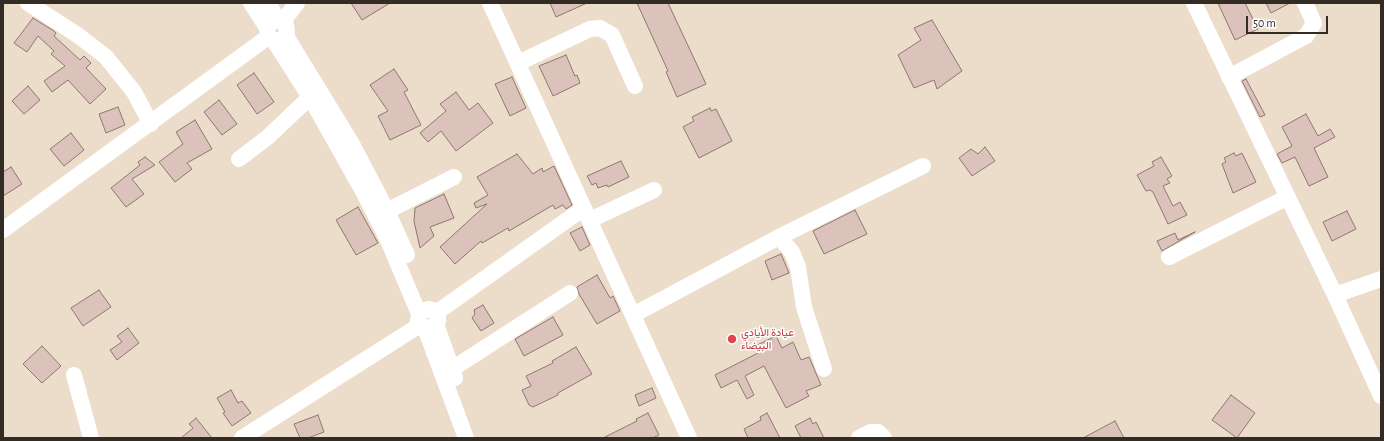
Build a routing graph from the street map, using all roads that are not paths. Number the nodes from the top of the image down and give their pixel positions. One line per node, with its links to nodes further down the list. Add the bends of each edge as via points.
1 (28, 3): 13 (street, via 106,57 134,92)
2 (251, 3): 8 (street)
3 (268, 3): 8 (street)
4 (298, 3): 8 (street)
5 (490, 3): 9 (street)
6 (1194, 3): 10 (street)
7 (1305, 3): 10 (street, via 1314,24 1306,36)
8 (276, 31): 12 (street); 13 (street); 17 (street, via 337,118)
9 (518, 63): 11 (street, via 590,29 600,28 612,35); 21 (street)
10 (1229, 77): 19 (street)
11 (635, 86)
12 (310, 97): 14 (street, via 268,137); 17 (street)
13 (150, 124): 22 (street)
14 (239, 159)
15 (923, 166): 23 (street)
16 (454, 176): 20 (street)
17 (369, 190): 20 (street); 29 (street, via 387,238)
18 (654, 190): 21 (street)
19 (1288, 197): 24 (street); 27 (street)
20 (387, 211): 29 (street)
21 (587, 214): 28 (street); 29 (street)
22 (3, 230)
23 (780, 237): 28 (street); 31 (street, via 792,252 798,267 804,307)
24 (1169, 257)
25 (1381, 279): 27 (street)
26 (570, 293): 30 (street)
27 (1335, 295): 33 (street)
28 (633, 315): 38 (street)
29 (428, 319): 30 (street); 35 (street); 36 (street)
30 (452, 369): 37 (street)
31 (824, 369)
32 (74, 375): 34 (street)
33 (1381, 396)
34 (91, 438)
35 (242, 438)
36 (466, 438)
37 (477, 438)
38 (689, 438)
39 (859, 438): 40 (street, via 871,432 878,432)
40 (884, 438)

